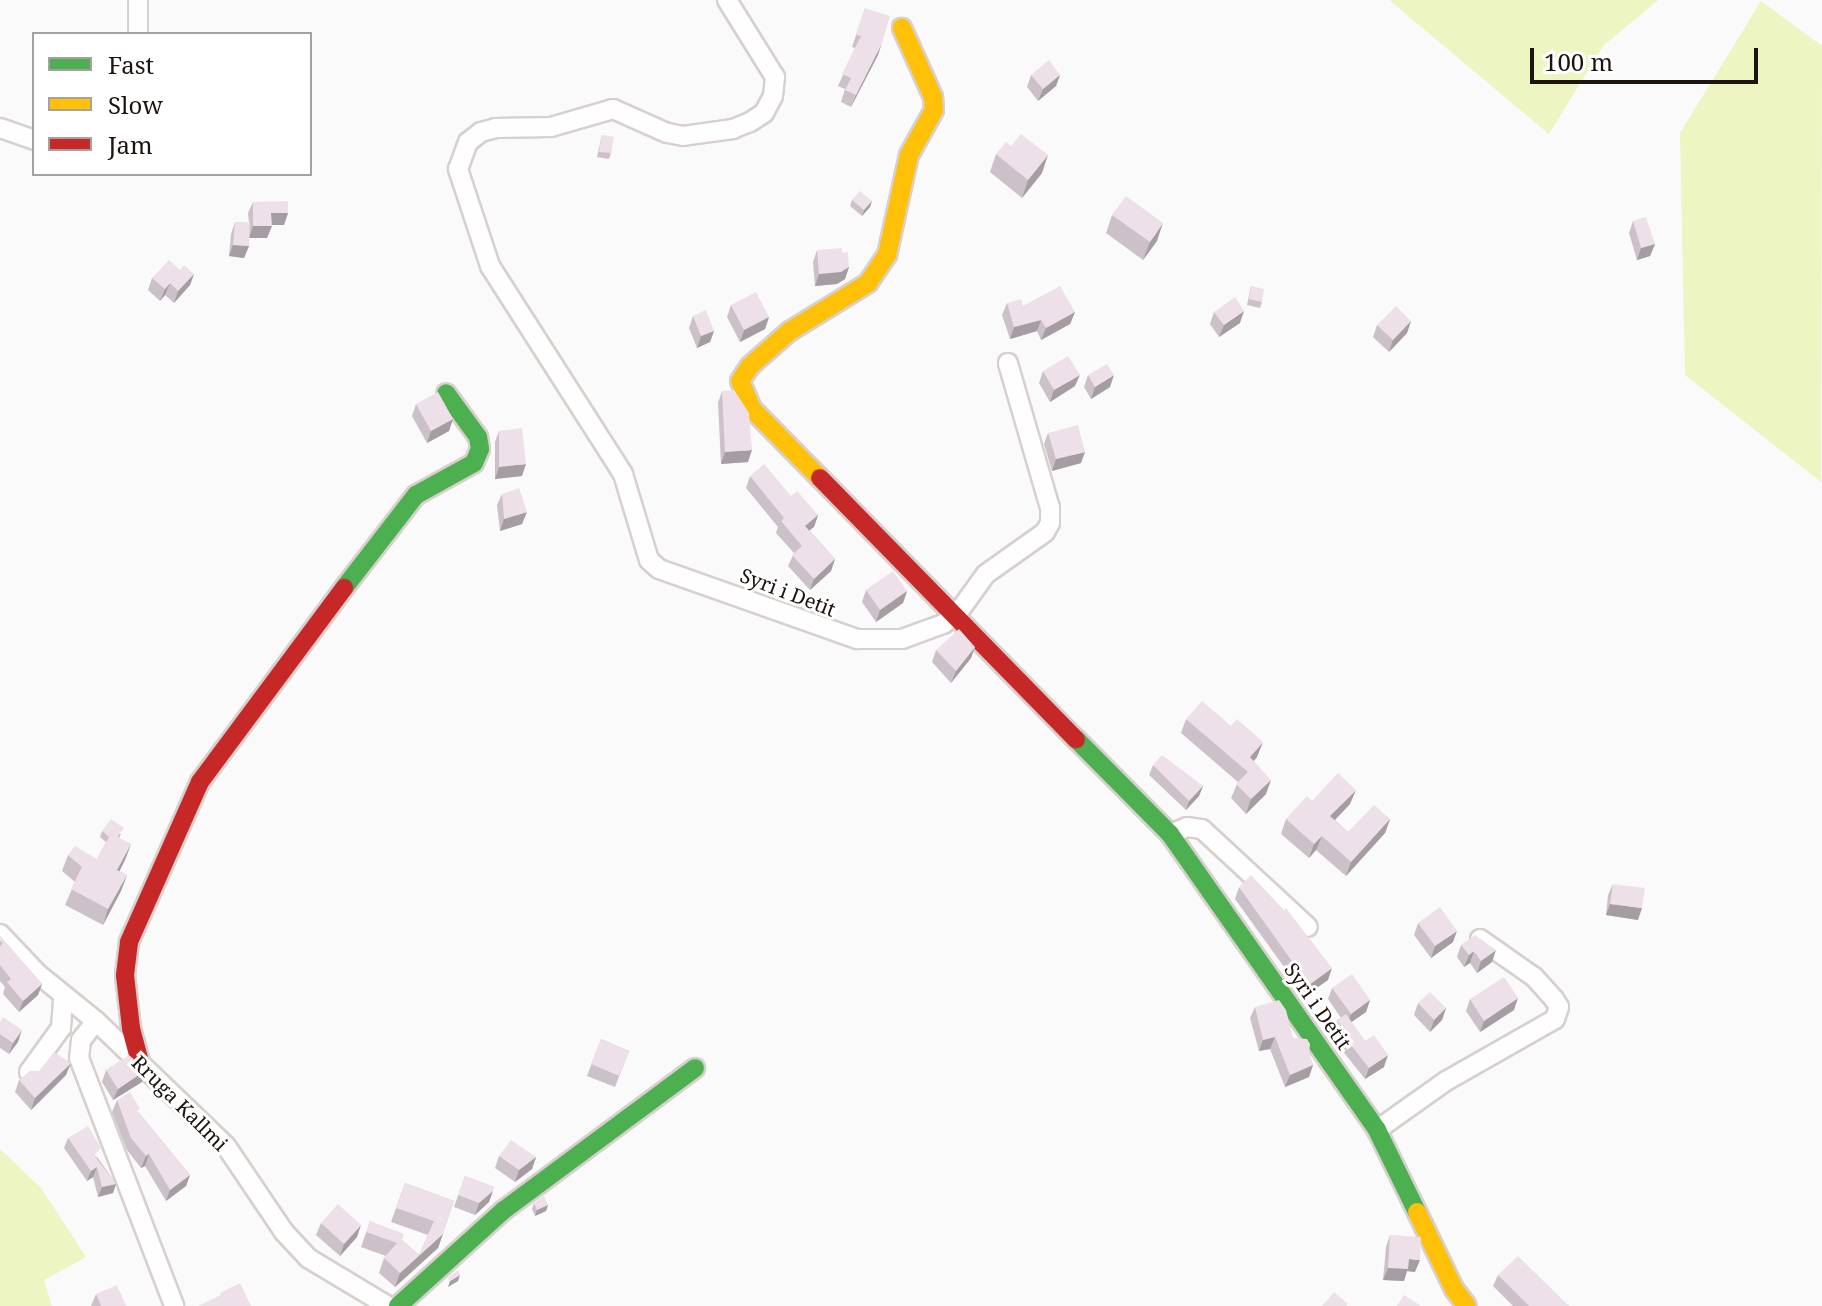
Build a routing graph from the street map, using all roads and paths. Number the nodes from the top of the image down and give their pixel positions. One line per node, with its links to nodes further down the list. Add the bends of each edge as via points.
1 (138, 0): 4 (street)
2 (727, 0): 9 (street, Syri i Detit, via 775,77 764,113 733,129 683,136 613,109 551,127 481,132 468,142 458,169 480,241 490,266 623,474 643,548 659,569 857,639 923,634)
3 (902, 28): 9 (street, via 934,110 909,155 887,255 868,283 790,331 740,381 752,409)
4 (138, 32)
5 (0, 128): 6 (street)
6 (32, 139)
7 (1008, 363): 9 (street, via 1050,523 986,574)
8 (446, 393): 16 (street, via 478,437 474,463 404,507 200,782 129,942 125,975)
9 (957, 614): 10 (street, Syri i Detit)
10 (1170, 834): 11 (street, via 1187,827 1202,829); 19 (street, Syri i Detit)
11 (1308, 927)
12 (0, 934): 14 (street, Rruga Kallmi)
13 (1480, 939): 19 (street, via 1544,988 1559,1007 1555,1019 1446,1081)
14 (63, 996): 15 (street, Rruga Kallmi); 18 (street, via 61,1028)
15 (96, 1021): 16 (street, Rruga Kallmi); 20 (street, via 81,1040 79,1058)
16 (140, 1062): 21 (street, Rruga Kallmi, via 226,1146 284,1232 308,1258)
17 (695, 1068): 22 (street, via 504,1210)
18 (29, 1072)
19 (1377, 1130): 23 (street, Syri i Detit)
20 (174, 1306)
21 (388, 1306)
22 (398, 1306)
23 (1467, 1306)

